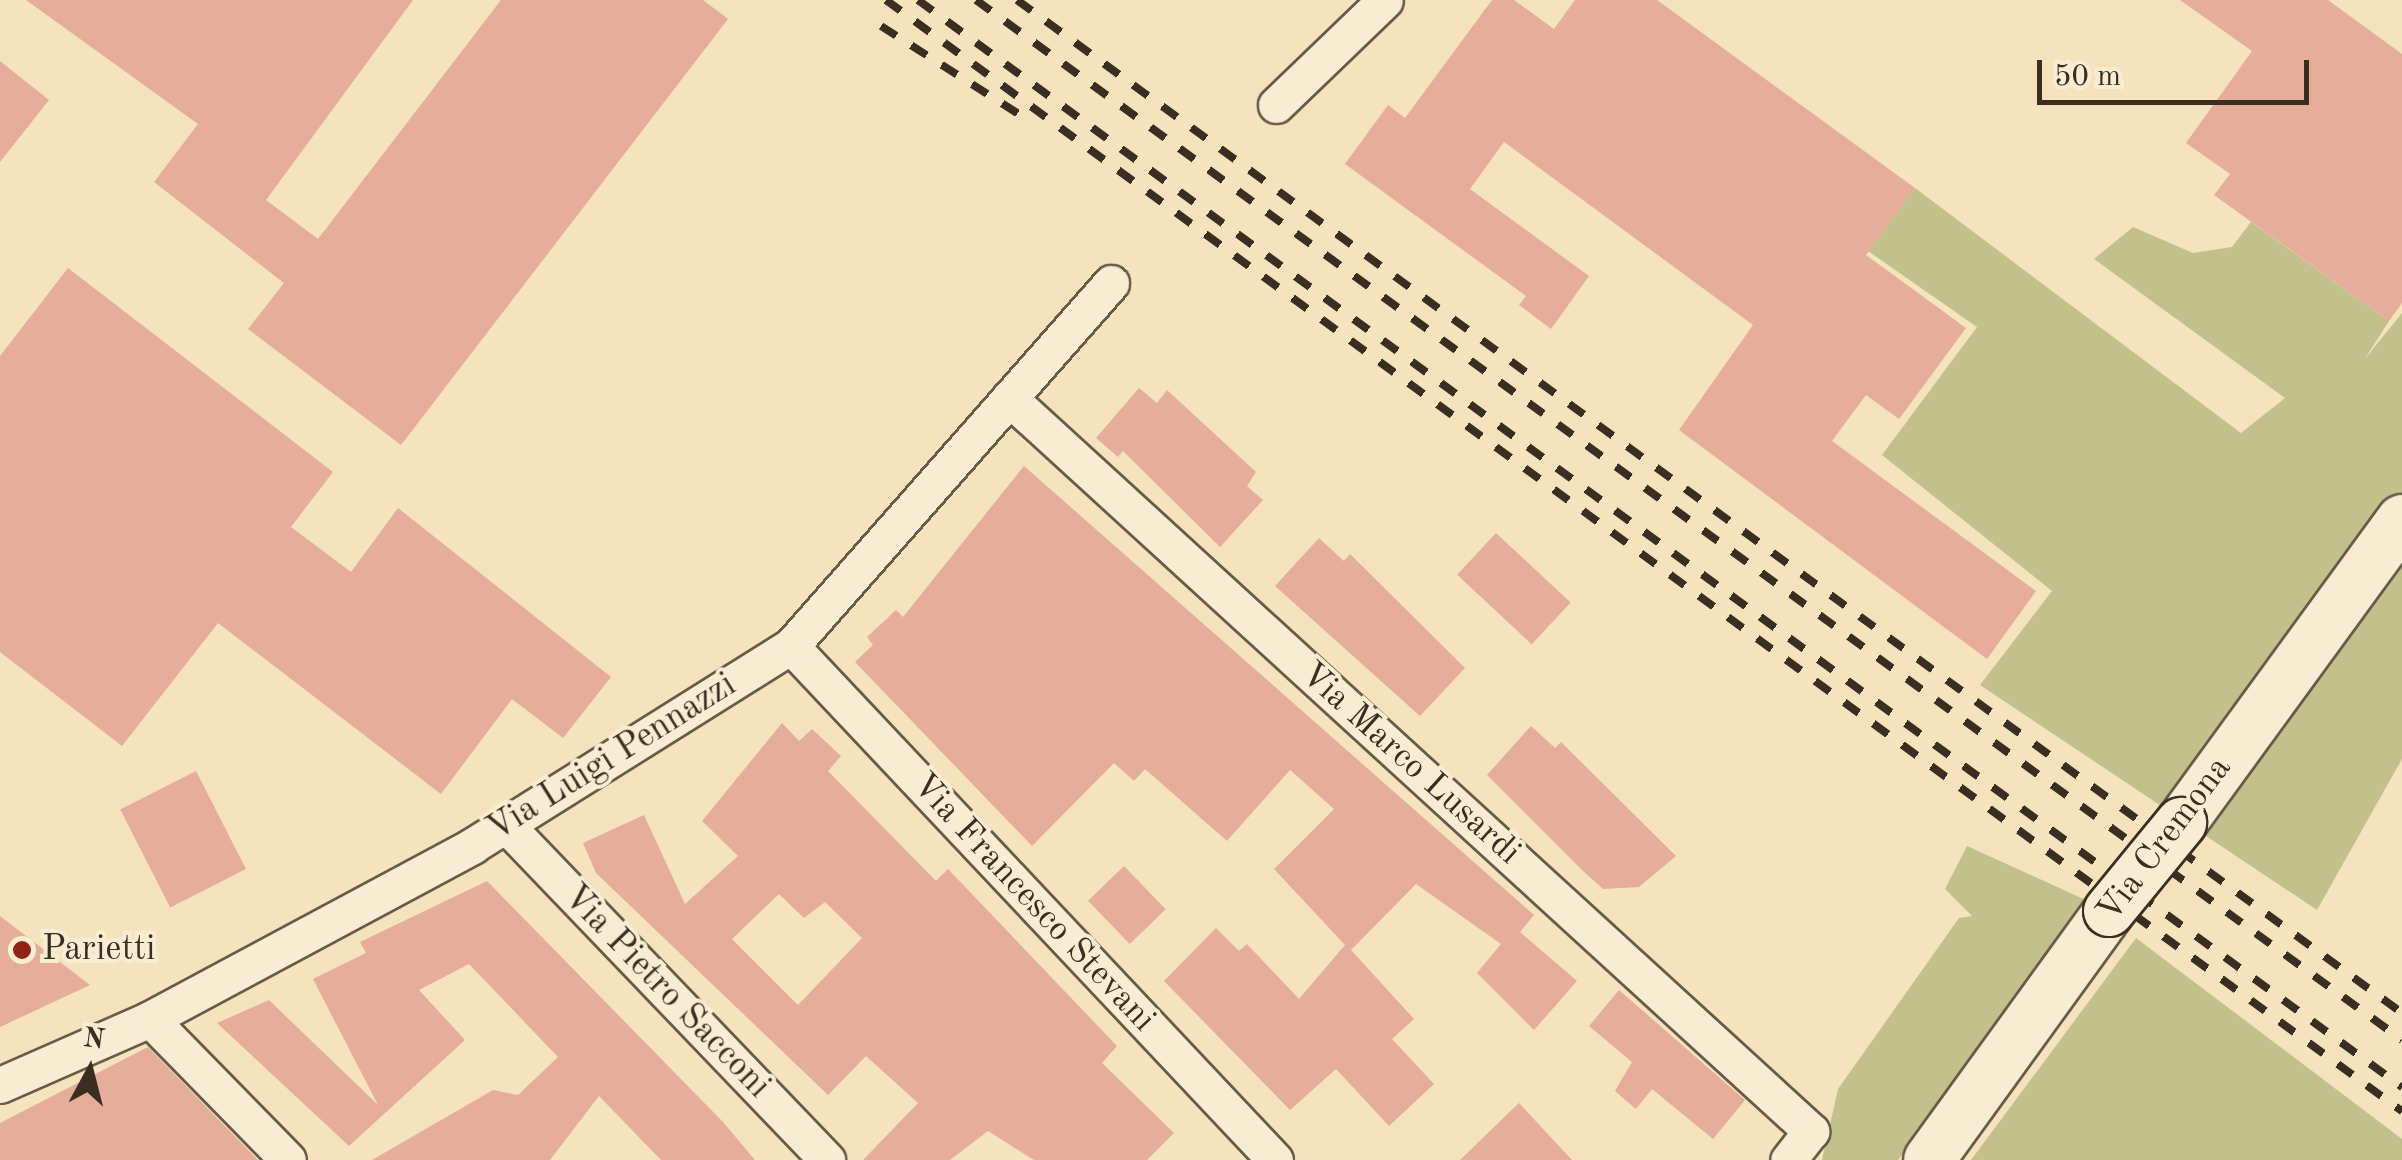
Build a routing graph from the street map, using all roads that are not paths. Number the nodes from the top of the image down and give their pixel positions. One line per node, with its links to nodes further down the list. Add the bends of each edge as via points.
1 (1385, 0): 2 (street)
2 (1276, 105)
3 (1111, 283): 4 (street, Via Luigi Pennazzi)
4 (1009, 398): 6 (street, Via Luigi Pennazzi); 13 (street, Via Marco Lusardi, via 1812,1131)
5 (2402, 520): 14 (main road, Via Cremona, bridge)
6 (791, 646): 7 (street, Via Luigi Pennazzi); 12 (street, Via Francesco Stevani)
7 (506, 825): 8 (street, Via Luigi Pennazzi); 11 (street, Via Pietro Sacconi)
8 (150, 1019): 9 (street, Via Luigi Pennazzi); 10 (street)
9 (0, 1085)
10 (288, 1160)
11 (826, 1160)
12 (1275, 1160)
13 (1788, 1160)
14 (1929, 1160)

